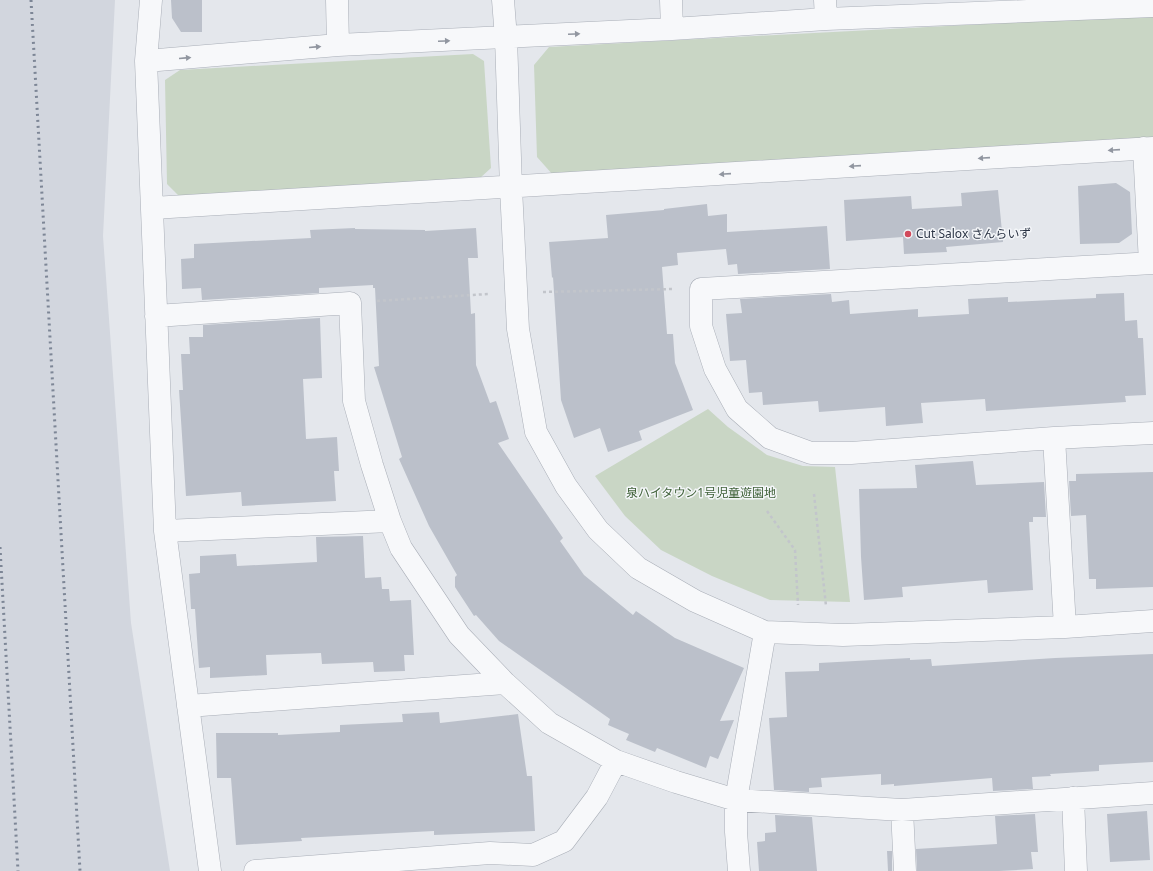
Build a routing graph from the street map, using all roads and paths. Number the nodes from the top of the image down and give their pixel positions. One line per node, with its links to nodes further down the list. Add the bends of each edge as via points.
1 (151, 0): 10 (street)
2 (337, 0): 9 (street)
3 (504, 0): 8 (street)
4 (671, 0): 7 (street)
5 (1153, 6): 6 (street)
6 (825, 9): 7 (street)
7 (672, 29): 8 (street, one-way to 7)
8 (506, 38): 9 (street, one-way to 8); 12 (street)
9 (338, 45): 10 (street, one-way to 9)
10 (146, 61): 13 (street)
11 (1149, 148): 12 (street, one-way to 12); 14 (street)
12 (511, 188): 13 (street); 24 (street, via 518,329 536,432 566,486 598,530 638,568 695,601)
13 (153, 208): 15 (street)
14 (1152, 263): 17 (street, via 700,289 701,326 715,369 737,409 770,438 811,453 851,453)
15 (156, 316): 20 (street, via 350,303 354,401); 21 (street)
16 (1153, 433): 17 (street)
17 (1054, 438): 23 (street)
18 (814, 494): 26 (path)
19 (767, 511): 25 (path, via 795,550)
20 (390, 521): 21 (street); 27 (street, via 401,548 459,635)
21 (165, 531): 28 (street)
22 (1153, 621): 23 (street)
23 (1065, 627): 26 (street)
24 (765, 632): 25 (street); 32 (street)
25 (799, 634): 26 (street)
26 (829, 634)
27 (505, 683): 28 (street); 29 (street, via 549,723)
28 (188, 706): 34 (street)
29 (616, 760): 32 (street); 35 (street, via 597,797 564,841 533,855 490,853)
30 (1153, 793): 31 (street)
31 (1073, 798): 33 (street); 38 (street)
32 (736, 800): 33 (street); 36 (street)
33 (902, 810): 37 (street)
34 (210, 871)
35 (256, 871)
36 (739, 871)
37 (905, 871)
38 (1076, 871)

